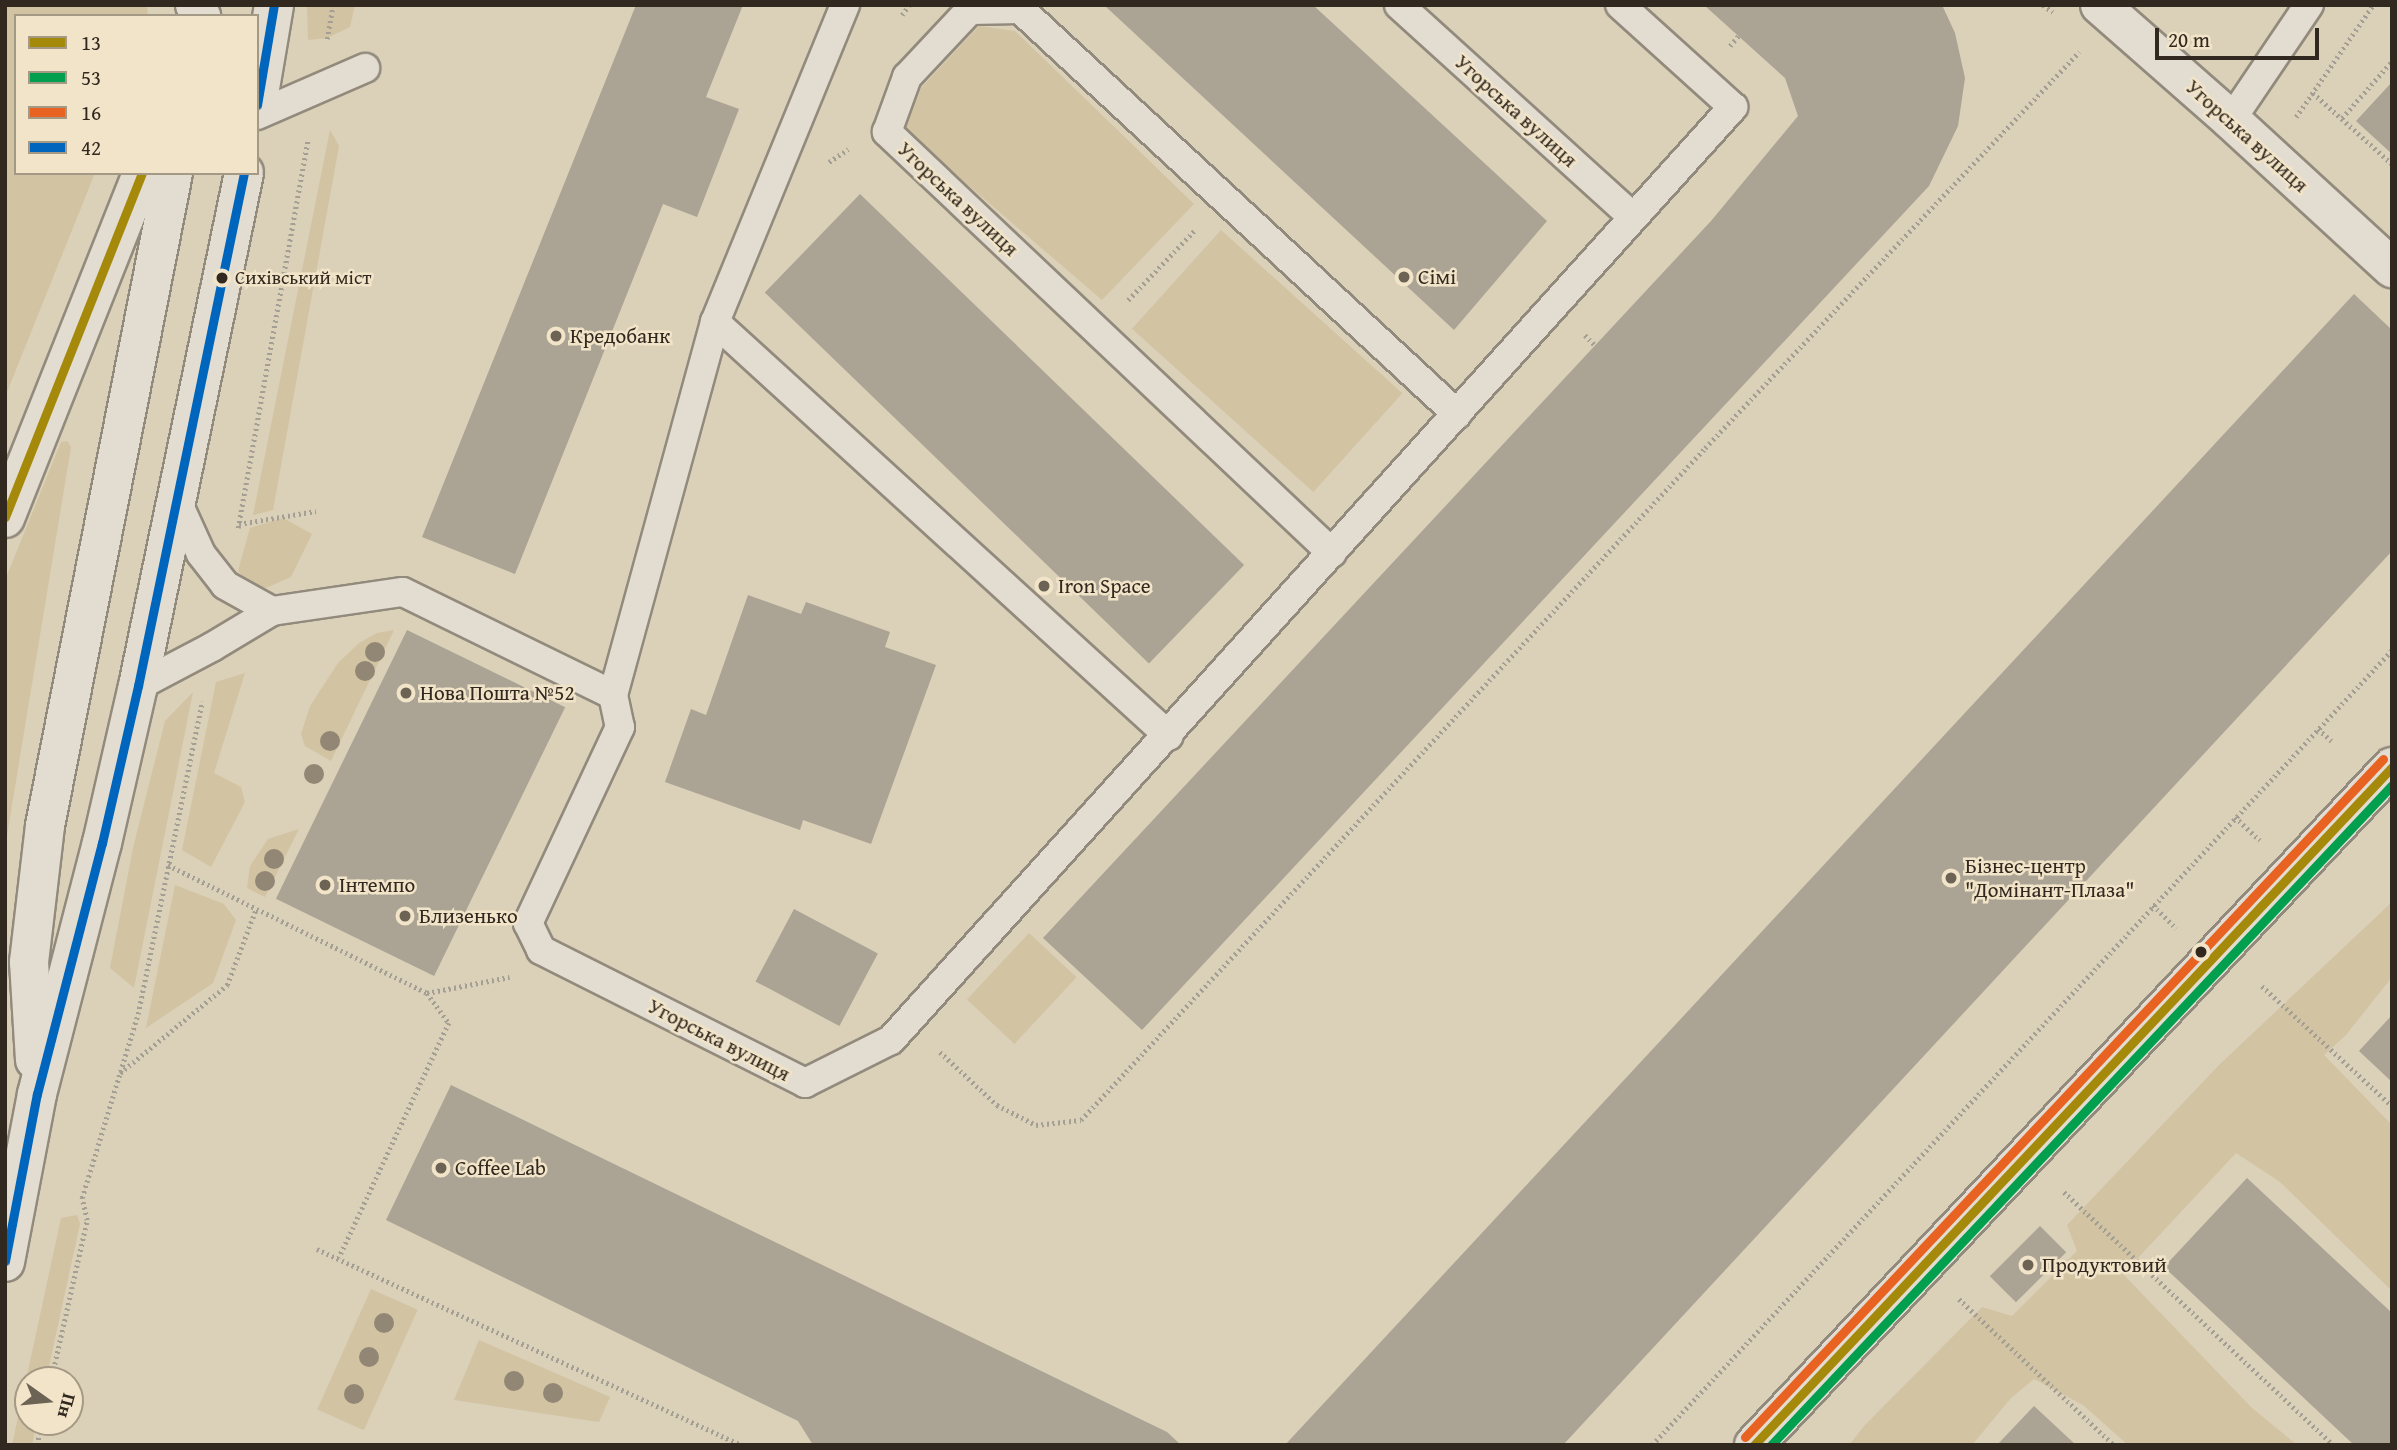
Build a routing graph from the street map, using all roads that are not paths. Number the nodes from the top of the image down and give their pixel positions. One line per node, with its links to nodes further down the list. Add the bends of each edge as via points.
1 (274, 5): 8 (main road)
2 (845, 5): 16 (lane, Угорська вулиця)
3 (1399, 5): 14 (lane, Угорська вулиця)
4 (1620, 5): 14 (lane, Угорська вулиця, via 1733,107)
5 (2100, 5): 10 (main road, Угорська вулиця)
6 (2309, 5): 10 (lane)
7 (365, 68): 9 (lane)
8 (259, 94)
9 (259, 114)
10 (2231, 120): 15 (main road, Угорська вулиця)
11 (141, 175): 19 (main road)
12 (173, 175): 26 (main road, via 46,826 29,962)
13 (244, 175): 18 (main road)
14 (1633, 217): 17 (lane, Угорська вулиця)
15 (2392, 268)
16 (715, 323): 23 (lane, Угорська вулиця); 24 (lane)
17 (1457, 414): 20 (lane, Угорська вулиця); 20 (lane, Угорська вулиця, via 1020,9 970,10 907,76 887,132)
18 (177, 501): 21 (lane, via 201,554 225,585); 22 (main road)
19 (5, 518)
20 (1332, 553): 24 (lane, Угорська вулиця)
21 (272, 611): 22 (lane); 23 (lane, via 403,592)
22 (138, 686): 26 (main road)
23 (613, 695): 24 (lane, Угорська вулиця, via 621,727 528,923 541,950 805,1083 891,1040)
24 (1169, 736)
25 (2392, 767): 28 (main road)
26 (37, 1094): 27 (main road)
27 (5, 1262)
28 (1754, 1445)

